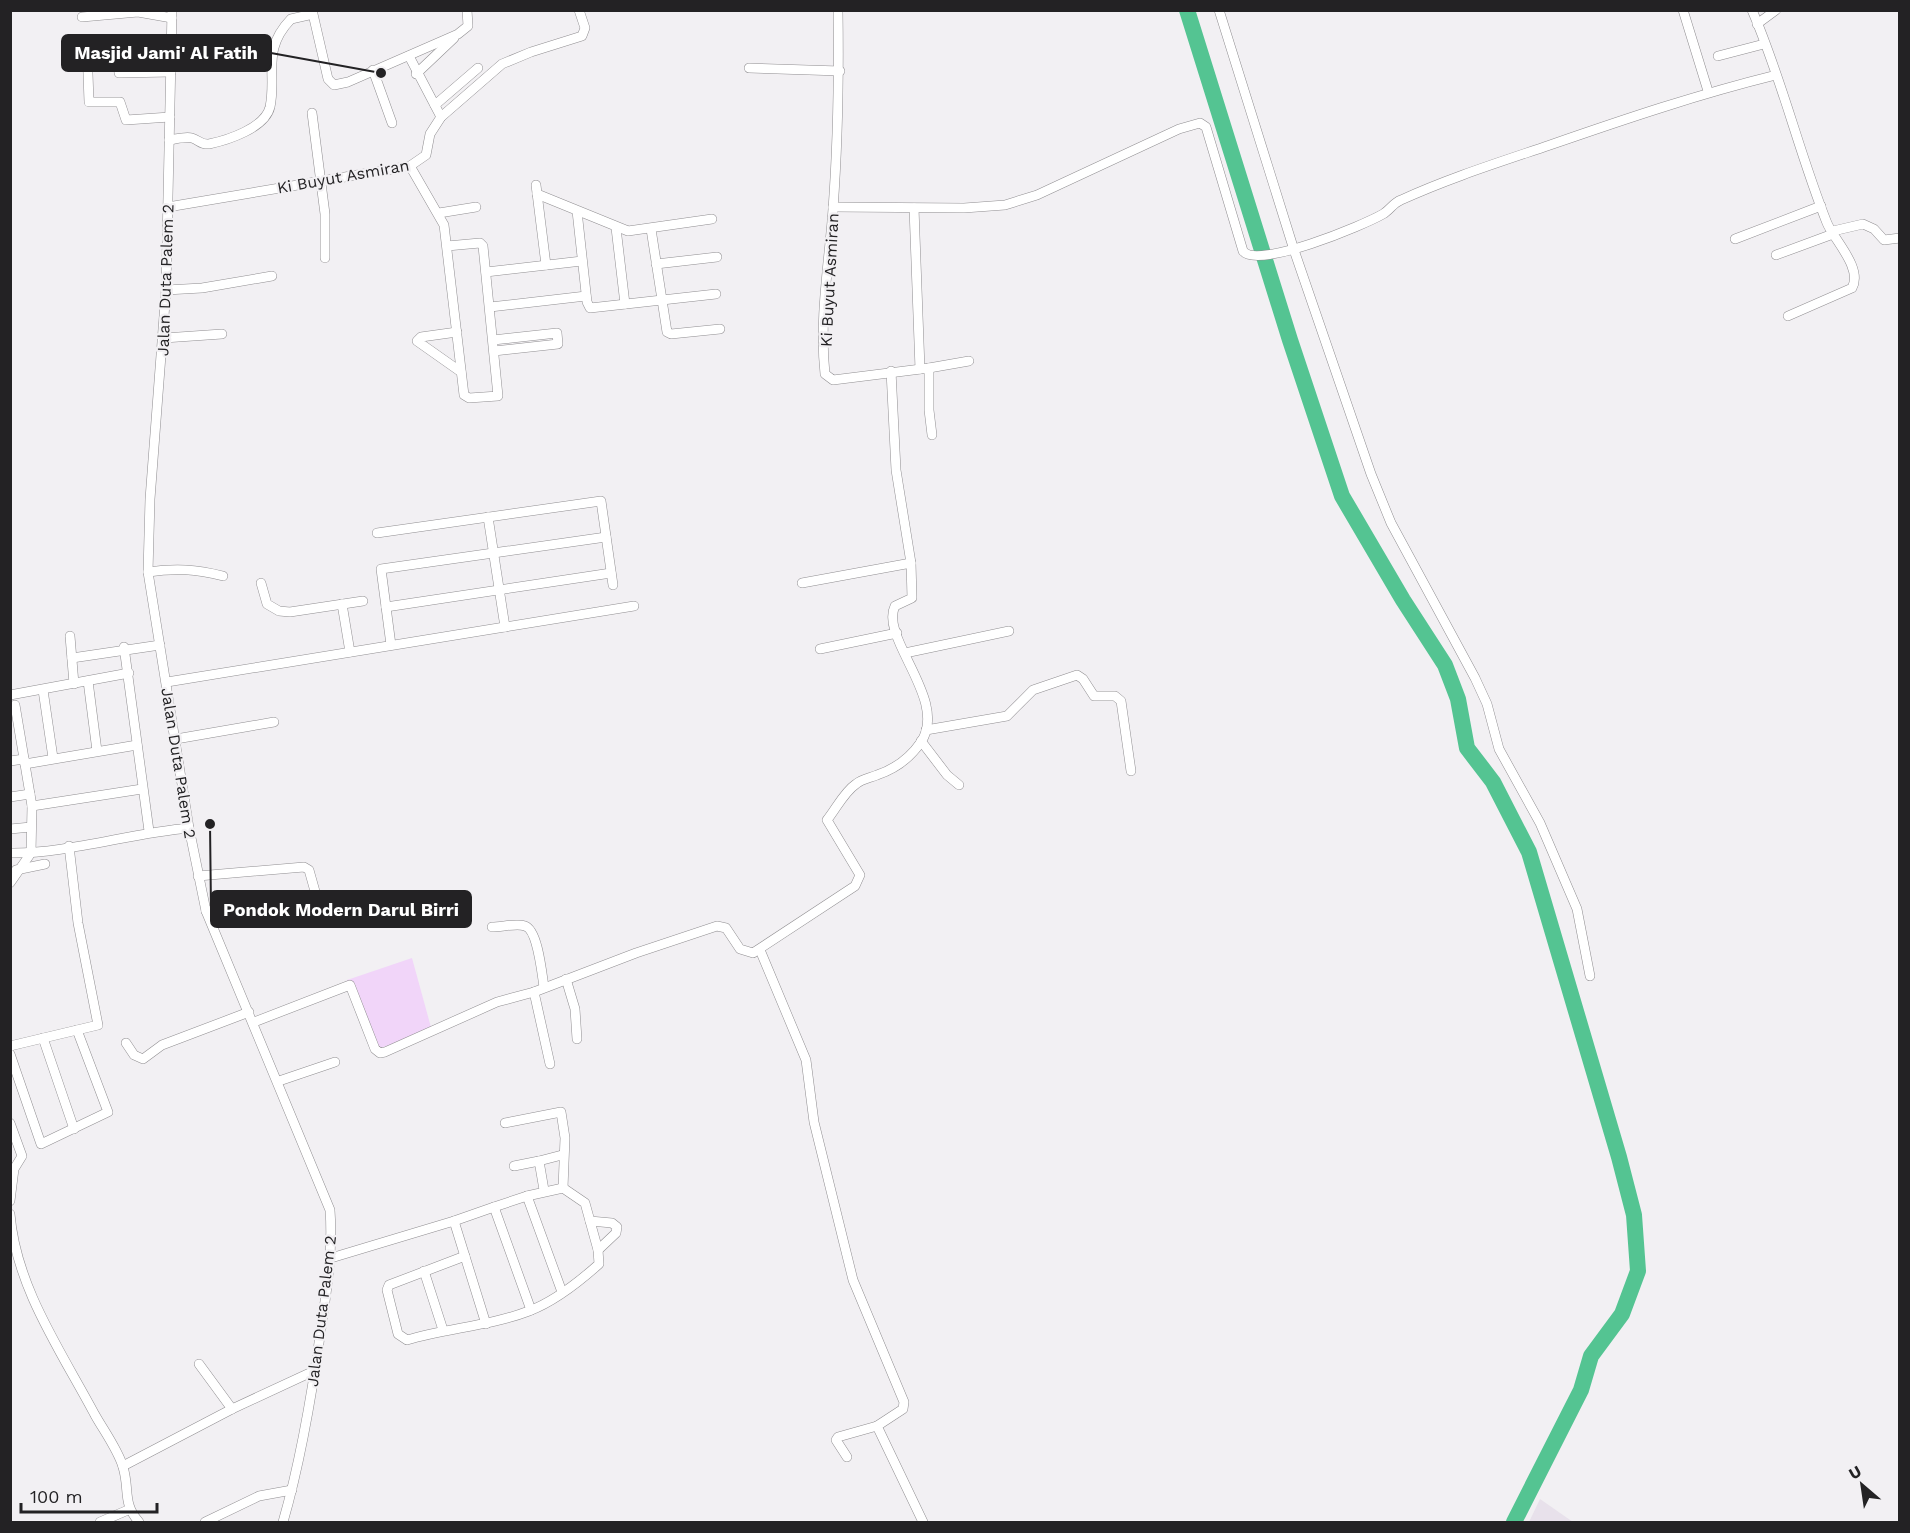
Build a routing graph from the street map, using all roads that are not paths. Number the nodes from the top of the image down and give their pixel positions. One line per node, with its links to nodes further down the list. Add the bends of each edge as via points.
1 (467, 10): 12 (street, via 468,26)
2 (579, 10): 31 (street, Ki Buyut Asmiran, via 585,28 582,36 502,64)
3 (838, 10): 23 (street, Ki Buyut Asmiran)
4 (1219, 10): 50 (street)
5 (1683, 10): 27 (street)
6 (1752, 10): 11 (street)
7 (1776, 10): 11 (street)
8 (311, 13): 22 (street, via 331,83 342,85); 33 (street, via 291,19 270,58 270,108 265,117 245,131 210,144 191,138)
9 (172, 14): 10 (street, via 138,12); 24 (street, Jalan Duta Palem 2)
10 (82, 17)
11 (1758, 24): 13 (street)
12 (458, 34): 16 (street); 25 (street)
13 (1764, 44): 17 (street); 26 (street)
14 (87, 46): 18 (street)
15 (117, 48): 24 (street, via 119,73)
16 (409, 56): 22 (street); 25 (street)
17 (1718, 56)
18 (88, 64): 19 (street); 30 (street, via 89,102 120,102 126,120)
19 (112, 64)
20 (478, 68): 28 (street)
21 (749, 68): 23 (street)
22 (373, 70): 32 (street)
23 (840, 71): 39 (street, Ki Buyut Asmiran)
24 (171, 72): 30 (street, Jalan Duta Palem 2)
25 (416, 74): 28 (street)
26 (1776, 75): 27 (street); 36 (street)
27 (1708, 92): 50 (street, via 1453,179 1398,201 1377,217)
28 (435, 105): 31 (street)
29 (312, 113): 35 (street)
30 (170, 117): 33 (street, Jalan Duta Palem 2)
31 (441, 117): 34 (street, Ki Buyut Asmiran, via 430,134 426,155)
32 (392, 123)
33 (169, 140): 37 (street, Jalan Duta Palem 2)
34 (410, 166): 35 (street, Ki Buyut Asmiran); 42 (street)
35 (321, 180): 37 (street, Ki Buyut Asmiran); 53 (street)
36 (1821, 206): 46 (street); 48 (street)
37 (168, 207): 59 (street, Jalan Duta Palem 2)
38 (476, 207): 42 (street)
39 (833, 207): 40 (street); 74 (street, Ki Buyut Asmiran, via 823,317 825,374 833,380)
40 (914, 208): 50 (street, via 963,208 1020,201 1200,123 1206,127 1243,251 1262,257); 73 (street)
41 (577, 211): 44 (street); 54 (street); 56 (street, via 537,189)
42 (439, 213): 49 (street)
43 (712, 219): 45 (street)
44 (616, 228): 45 (street); 63 (street)
45 (651, 229): 55 (street)
46 (1833, 232): 47 (street, via 1863,224 1884,240); 51 (street); 65 (street, via 1852,266 1854,285)
47 (1899, 238)
48 (1735, 239)
49 (447, 246): 57 (street, via 480,243); 67 (street)
50 (1290, 251): 143 (street, via 1391,523 1475,678 1499,748 1560,866 1577,909)
51 (1776, 255)
52 (717, 257): 55 (street)
53 (325, 258)
54 (582, 261): 56 (street); 61 (street)
55 (656, 264): 62 (street)
56 (546, 265): 57 (street)
57 (486, 272): 64 (street)
58 (272, 276): 59 (street)
59 (166, 290): 69 (street, Jalan Duta Palem 2)
60 (716, 294): 62 (street)
61 (586, 296): 63 (street, via 592,308); 64 (street)
62 (662, 300): 63 (street); 66 (street, via 669,334)
63 (625, 304)
64 (490, 307): 70 (street)
65 (1788, 316)
66 (720, 329)
67 (457, 332): 75 (street); 75 (street, via 421,337 417,341)
68 (222, 334): 69 (street)
69 (164, 338): 82 (street, Jalan Duta Palem 2)
70 (493, 340): 71 (street); 71 (street, via 557,333 558,344)
71 (494, 351): 75 (street, via 498,396 466,396)
72 (969, 361): 73 (street, Ki Buyut Asmiran)
73 (925, 369): 74 (street, Ki Buyut Asmiran); 76 (street)
74 (891, 371): 81 (street, via 896,470)
75 (461, 372)
76 (932, 435)
77 (488, 517): 78 (street); 79 (street, via 601,501); 80 (street)
78 (376, 533)
79 (606, 537): 80 (street); 83 (street)
80 (494, 553): 88 (street); 92 (street, via 381,569)
81 (911, 563): 86 (street); 95 (street, via 912,598 892,611)
82 (148, 572): 84 (street, via 195,569); 97 (street, Jalan Duta Palem 2)
83 (611, 573): 87 (street); 88 (street)
84 (223, 576)
85 (261, 583): 90 (street, via 267,604 279,611)
86 (802, 583)
87 (613, 585)
88 (500, 590): 92 (street); 93 (street)
89 (363, 601): 90 (street)
90 (342, 604): 101 (street)
91 (634, 606): 93 (street)
92 (386, 607): 98 (street)
93 (505, 627): 98 (street)
94 (1010, 631): 102 (street)
95 (897, 633): 100 (street); 102 (street)
96 (70, 636): 103 (street)
97 (160, 645): 99 (street); 106 (street, Jalan Duta Palem 2)
98 (391, 645): 101 (street)
99 (124, 649): 103 (street); 104 (street)
100 (820, 649)
101 (350, 652): 106 (street)
102 (905, 653): 113 (street, via 922,695)
103 (72, 658): 107 (street)
104 (129, 673): 105 (street); 116 (street)
105 (88, 681): 107 (street); 117 (street)
106 (167, 682): 114 (street, Jalan Duta Palem 2)
107 (74, 684): 108 (street)
108 (43, 690): 109 (street); 118 (street)
109 (10, 695)
110 (15, 705): 112 (street)
111 (274, 722): 114 (street)
112 (15, 724): 120 (street)
113 (926, 730): 115 (street); 121 (street, via 1007,716 1033,690 1077,675 1094,696 1115,696 1121,701)
114 (176, 739): 128 (street, Jalan Duta Palem 2)
115 (921, 741): 122 (street); 142 (street, via 898,766 857,783 827,820 852,858 859,881)
116 (137, 745): 117 (street); 123 (street)
117 (97, 751): 118 (street)
118 (53, 758): 120 (street)
119 (10, 761): 120 (street)
120 (24, 761): 124 (street)
121 (1131, 771)
122 (959, 785)
123 (142, 789): 126 (street); 130 (street)
124 (30, 794): 125 (street); 126 (street)
125 (10, 797)
126 (32, 806): 127 (street)
127 (31, 827): 129 (street); 133 (street)
128 (189, 828): 130 (street); 136 (street, Jalan Duta Palem 2)
129 (10, 830)
130 (149, 831): 131 (street)
131 (69, 846): 133 (street); 149 (street, via 78,923 98,1025)
132 (10, 853): 133 (street)
133 (31, 853): 135 (street)
134 (45, 864): 135 (street)
135 (14, 870): 137 (street)
136 (198, 876): 138 (street, via 304,867 309,870); 139 (street, Jalan Duta Palem 2)
137 (10, 883)
138 (318, 902)
139 (206, 911): 140 (street, via 264,908); 147 (street, Jalan Duta Palem 2)
140 (272, 917)
141 (492, 927): 145 (street, via 525,925 530,929 536,941)
142 (760, 950): 144 (street, via 745,952 726,928 717,926); 183 (street, via 806,1060 814,1122 853,1280 903,1399 903,1409)
143 (1590, 976)
144 (566, 979): 145 (street); 151 (street, via 575,1009)
145 (544, 987): 146 (street)
146 (534, 992): 148 (street, via 496,1002 380,1053 372,1044 350,986); 156 (street)
147 (249, 1012): 148 (street, Jalan Duta Palem 2); 152 (street, via 162,1045 143,1059 134,1055)
148 (254, 1022): 157 (street, Jalan Duta Palem 2)
149 (77, 1030): 150 (street); 160 (street, via 108,1112)
150 (43, 1038): 153 (street); 160 (street)
151 (577, 1039)
152 (126, 1043)
153 (10, 1046)
154 (10, 1054): 160 (street, via 41,1144)
155 (335, 1062): 157 (street)
156 (550, 1064)
157 (279, 1081): 174 (street, Jalan Duta Palem 2, via 330,1210)
158 (505, 1123): 161 (street, via 561,1112 565,1138)
159 (10, 1124): 167 (street, via 22,1156 14,1169)
160 (74, 1129)
161 (562, 1155): 162 (street); 164 (street)
162 (539, 1161): 163 (street); 165 (street)
163 (514, 1166)
164 (563, 1188): 165 (street); 171 (street, via 585,1203)
165 (544, 1190): 166 (street)
166 (527, 1196): 168 (street); 176 (street)
167 (10, 1201)
168 (494, 1207): 170 (street); 177 (street)
169 (10, 1214): 185 (street, via 21,1271)
170 (454, 1221): 173 (street); 174 (street)
171 (590, 1221): 172 (street); 172 (street, via 617,1227 616,1233)
172 (598, 1250): 176 (street, via 599,1264)
173 (465, 1256): 175 (street); 178 (street)
174 (331, 1258): 181 (street, Jalan Duta Palem 2)
175 (424, 1271): 179 (street); 179 (street, via 387,1288 398,1334 407,1340)
176 (562, 1292): 177 (street)
177 (531, 1310): 178 (street)
178 (486, 1324): 179 (street)
179 (443, 1330)
180 (199, 1364): 182 (street)
181 (316, 1370): 182 (street); 186 (street, Jalan Duta Palem 2)
182 (232, 1408): 185 (street)
183 (877, 1426): 184 (street, via 838,1437 836,1440); 192 (street)
184 (847, 1457)
185 (123, 1466): 187 (street)
186 (292, 1490): 190 (street, via 259,1496); 191 (street, Jalan Duta Palem 2)
187 (128, 1510): 188 (street); 189 (street)
188 (100, 1522)
189 (139, 1522)
190 (205, 1522)
191 (283, 1522)
192 (923, 1522)

